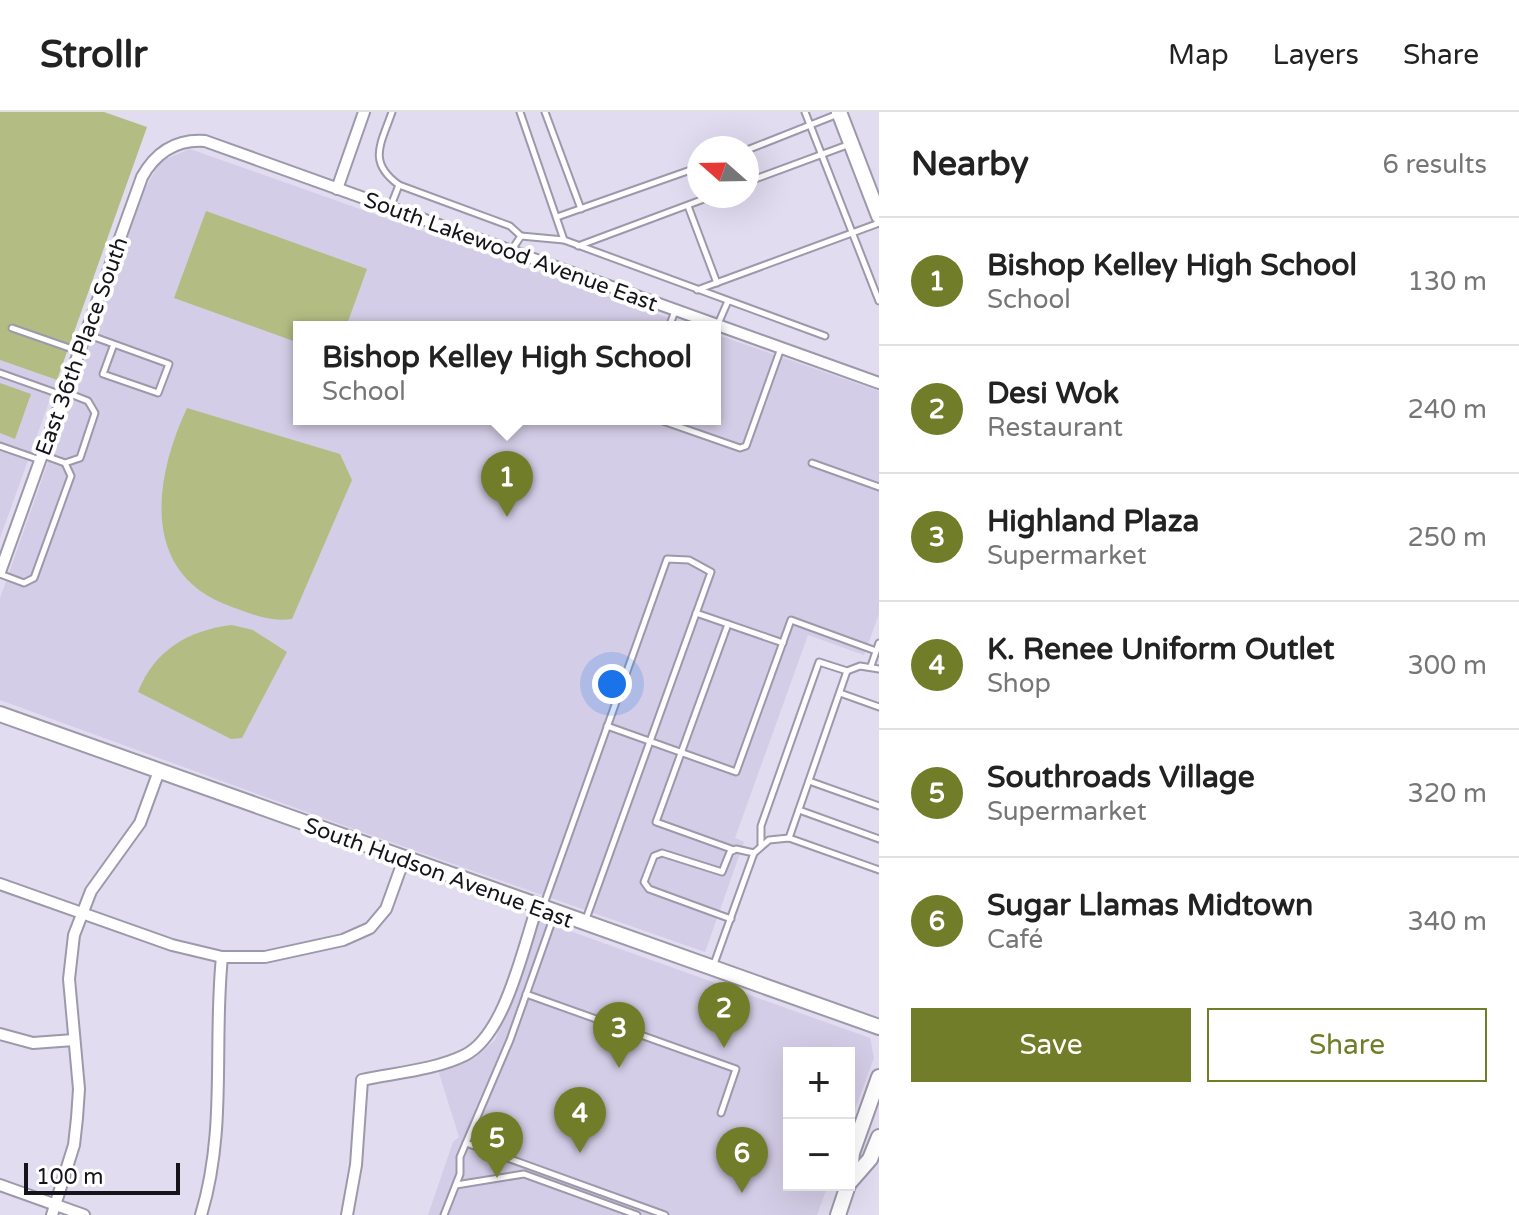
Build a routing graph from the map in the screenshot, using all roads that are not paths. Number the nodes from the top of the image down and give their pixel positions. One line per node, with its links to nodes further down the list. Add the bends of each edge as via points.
1 (364, 112): 15 (street)
2 (392, 112): 14 (lane, via 379,164)
3 (520, 112): 21 (lane)
4 (545, 112): 19 (lane)
5 (805, 112): 7 (lane)
6 (839, 113): 7 (lane); 9 (street)
7 (810, 125): 10 (lane); 11 (lane)
8 (188, 140): 15 (street, South Lakewood Avenue East, via 205,141); 38 (street, East 36th Place South, via 164,150 142,177)
9 (851, 144): 11 (lane); 20 (street)
10 (759, 145)
11 (822, 153): 13 (lane); 23 (lane)
12 (687, 171): 19 (lane)
13 (759, 177)
14 (399, 185): 17 (lane); 24 (lane, via 510,226)
15 (337, 189): 17 (street, South Lakewood Avenue East)
16 (687, 205): 26 (lane)
17 (390, 208): 27 (street, South Lakewood Avenue East)
18 (689, 208): 28 (lane)
19 (581, 209): 21 (lane)
20 (879, 216)
21 (557, 217): 25 (lane)
22 (879, 223): 23 (lane)
23 (854, 231): 28 (lane); 31 (lane)
24 (521, 236): 25 (lane); 27 (lane)
25 (564, 240): 26 (lane)
26 (578, 246): 29 (lane)
27 (511, 251): 32 (street, South Lakewood Avenue East)
28 (717, 283): 29 (lane)
29 (697, 290): 30 (lane)
30 (728, 301): 35 (lane); 39 (lane)
31 (879, 301)
32 (675, 310): 33 (lane); 34 (street, South Lakewood Avenue East)
33 (671, 321)
34 (706, 321)
35 (719, 321)
36 (721, 326): 41 (street, South Lakewood Avenue East)
37 (12, 328): 42 (lane)
38 (85, 334): 40 (lane); 42 (street, East 36th Place South)
39 (825, 336)
40 (114, 344): 40 (lane, via 169,364 158,393 103,374)
41 (781, 348): 44 (street, South Lakewood Avenue East); 46 (lane, via 746,446)
42 (79, 352): 45 (street, East 36th Place South)
43 (0, 373): 45 (lane)
44 (879, 383)
45 (64, 394): 48 (street, East 36th Place South); 49 (lane, via 88,401 95,413 80,458)
46 (674, 425)
47 (0, 446): 48 (lane)
48 (41, 457): 49 (lane); 52 (street, East 36th Place South)
49 (65, 463): 52 (lane, via 71,476 34,578 24,583)
50 (812, 463): 51 (lane)
51 (879, 487)
52 (0, 573)
53 (696, 613): 54 (lane); 64 (lane, via 711,572 689,560 667,559); 65 (lane)
54 (728, 624): 55 (lane); 66 (lane)
55 (783, 643): 57 (lane, via 791,620); 66 (lane, via 736,772)
56 (879, 643): 57 (lane)
57 (876, 651): 58 (lane)
58 (871, 666): 59 (lane); 60 (lane)
59 (879, 669)
60 (847, 671): 61 (lane); 73 (lane, via 819,662 761,826)
61 (840, 693): 62 (lane); 68 (lane)
62 (879, 707)
63 (0, 714): 67 (street, South Hudson Avenue East)
64 (607, 726): 65 (lane); 79 (lane)
65 (649, 742): 66 (lane); 82 (lane)
66 (681, 753): 74 (lane, via 656,822)
67 (159, 771): 76 (street, South Hudson Avenue East); 80 (street, via 140,823 103,872)
68 (809, 781): 69 (lane); 70 (lane)
69 (879, 806)
70 (799, 810): 71 (lane); 72 (lane)
71 (789, 838): 73 (lane); 77 (lane)
72 (879, 839)
73 (761, 845): 75 (lane)
74 (734, 850): 75 (lane); 81 (lane, via 722,872 662,853 654,856 644,882 649,889)
75 (754, 853): 81 (lane)
76 (404, 859): 79 (street, South Hudson Avenue East); 83 (street, via 386,909 358,935 286,953)
77 (879, 870)
78 (0, 884): 80 (street)
79 (544, 910): 82 (street, South Hudson Avenue East); 85 (lane); 101 (street, via 489,1036 451,1060 362,1080)
80 (81, 913): 83 (street); 88 (street, via 70,953)
81 (731, 919): 84 (lane)
82 (584, 924): 84 (street, South Hudson Avenue East)
83 (222, 957): 100 (street, via 216,1021 219,1114)
84 (713, 969): 86 (street, South Hudson Avenue East)
85 (526, 994): 90 (lane, via 736,1069); 92 (lane)
86 (879, 1027)
87 (0, 1034): 88 (street, via 33,1043)
88 (74, 1040): 98 (street, via 76,1132)
89 (879, 1077): 93 (street)
90 (721, 1113)
91 (879, 1138): 94 (street)
92 (466, 1143): 96 (lane); 104 (lane)
93 (855, 1145)
94 (855, 1176)
95 (0, 1185): 98 (street)
96 (455, 1185): 102 (lane); 103 (lane, via 524,1174)
97 (846, 1191): 105 (street)
98 (54, 1210): 99 (street)
99 (84, 1215)
100 (201, 1215)
101 (347, 1215)
102 (444, 1215)
103 (637, 1215)
104 (665, 1215)
105 (838, 1215)

